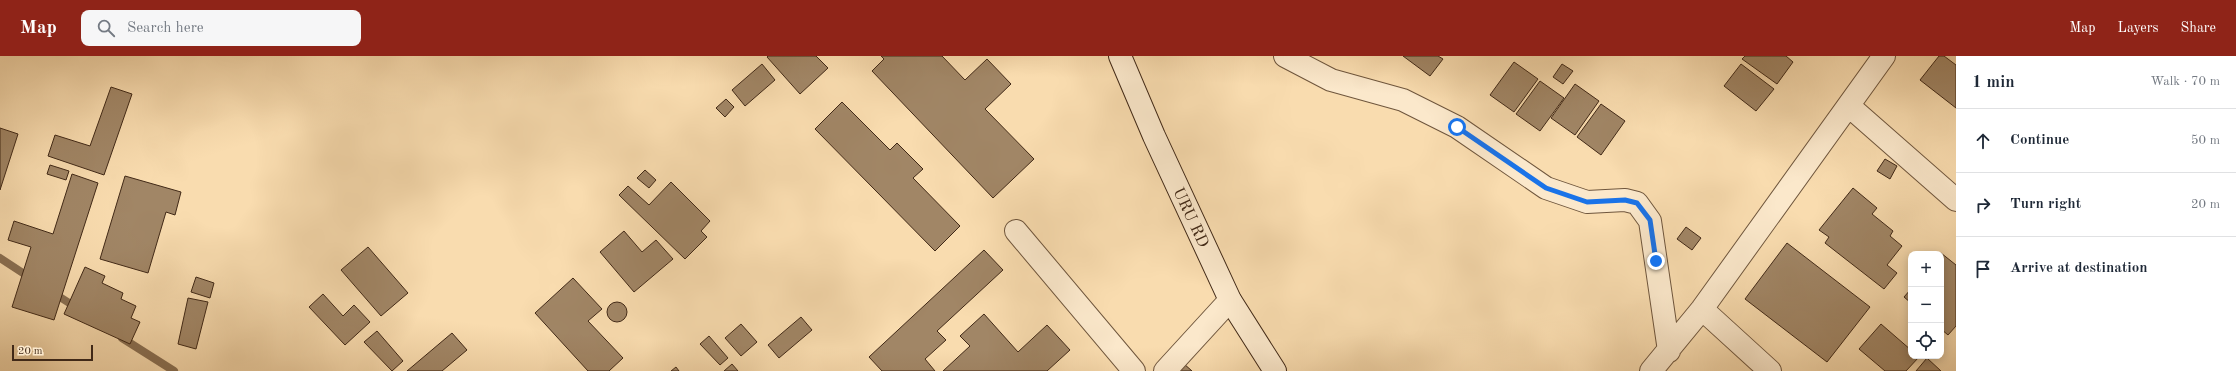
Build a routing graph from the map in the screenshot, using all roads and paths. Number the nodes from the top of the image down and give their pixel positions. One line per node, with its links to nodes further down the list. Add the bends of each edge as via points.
1 (1120, 56): 7 (street, URU RD)
2 (1285, 56): 9 (street, via 1331,80 1416,106 1457,127 1546,188 1587,202 1625,200 1637,203 1650,220)
3 (1884, 56): 4 (street)
4 (1849, 106): 5 (street); 8 (street)
5 (1956, 200)
6 (1016, 231): 10 (street)
7 (1230, 300): 11 (street); 12 (street, URU RD)
8 (1702, 309): 9 (street); 14 (street)
9 (1669, 351): 13 (street)
10 (1134, 371)
11 (1164, 371)
12 (1276, 371)
13 (1651, 371)
14 (1770, 371)

